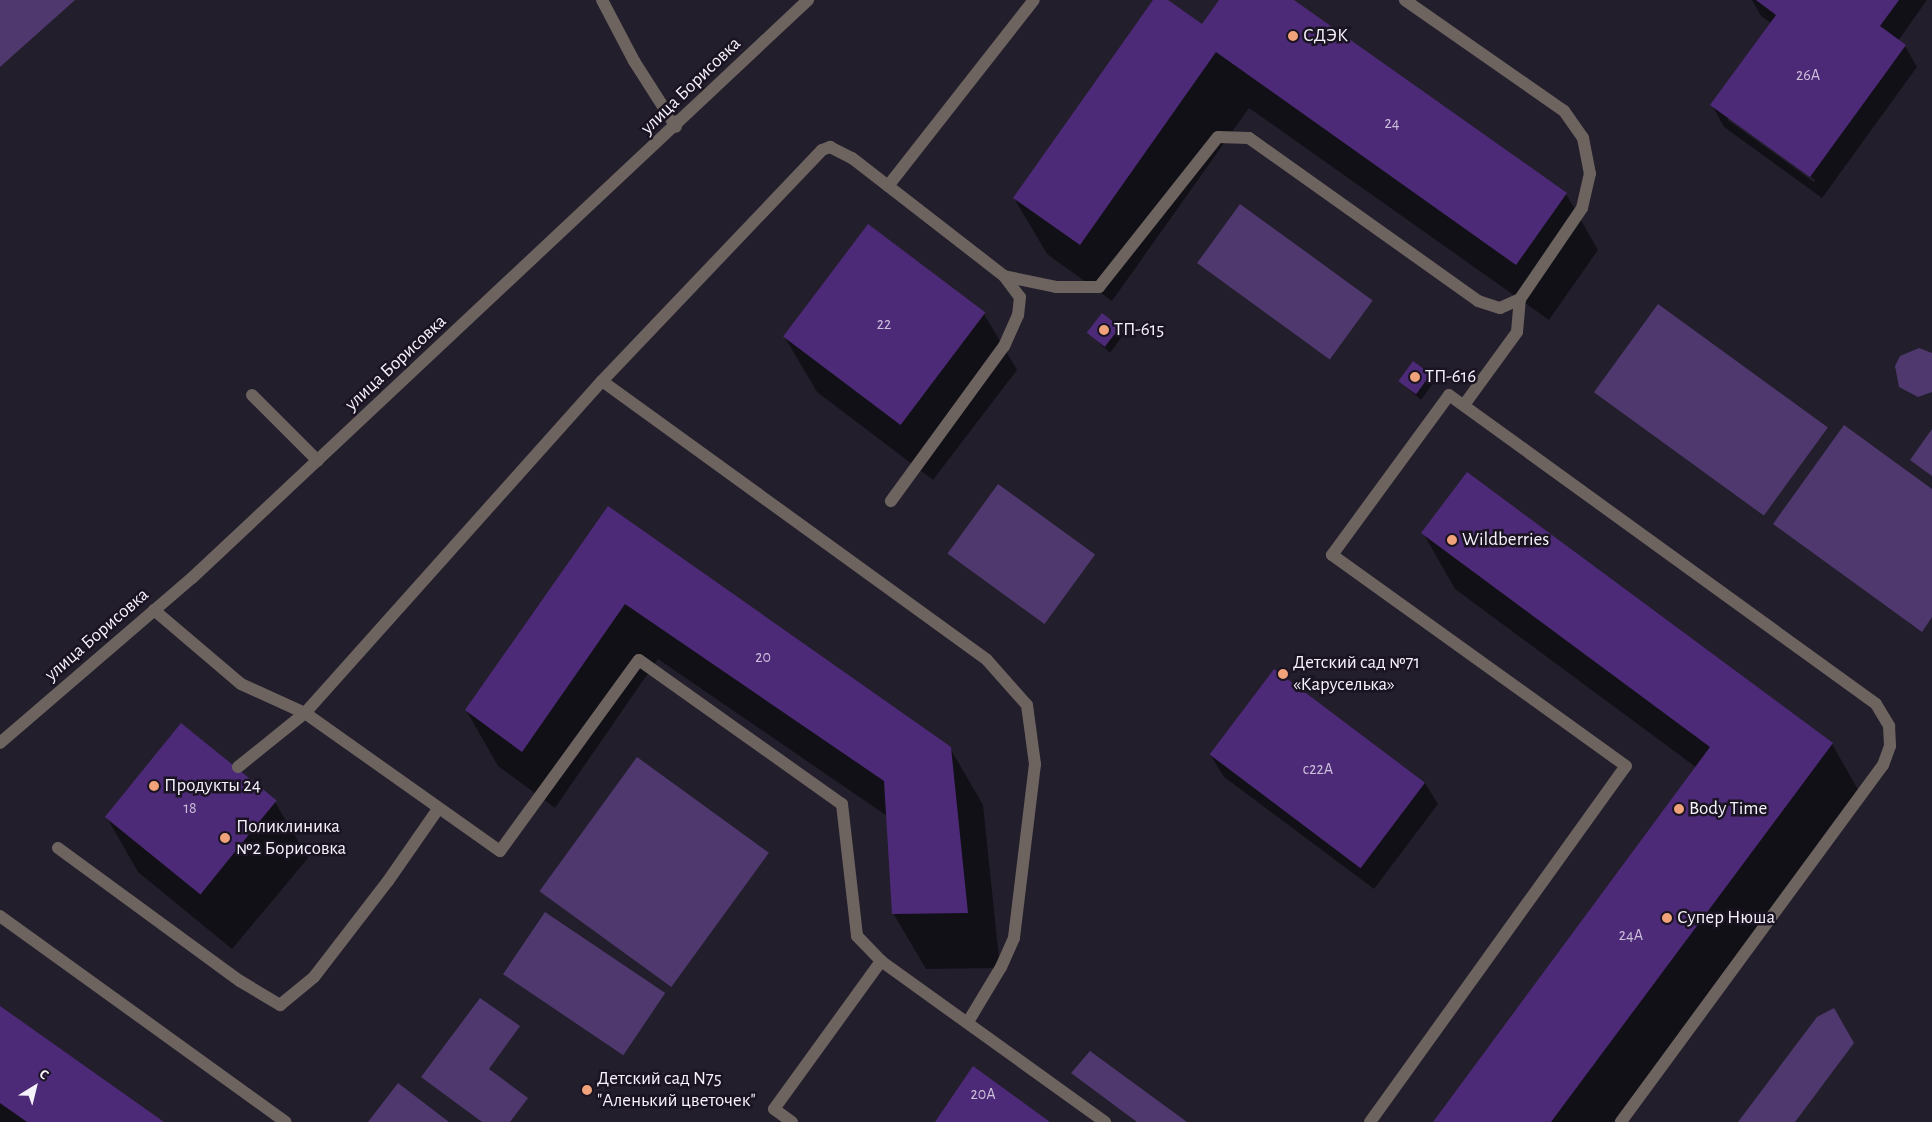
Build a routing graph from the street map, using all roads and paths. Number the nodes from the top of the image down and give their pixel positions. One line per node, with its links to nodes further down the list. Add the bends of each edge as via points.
1 (602, 0): 5 (street, via 634,61)
2 (808, 0): 5 (street, улица Борисовка)
3 (1034, 0): 6 (street)
4 (1405, 0): 8 (street, via 1564,111 1583,138 1590,174 1582,208)
5 (676, 127): 12 (street, улица Борисовка)
6 (888, 186): 7 (street); 9 (street, via 852,158 830,147 822,150)
7 (1004, 276): 8 (street, via 1056,287 1099,287 1218,137 1250,138 1478,301 1500,308); 13 (street, via 1020,296 1018,315 1004,346)
8 (1520, 298): 11 (street, via 1517,332)
9 (602, 381): 15 (street); 22 (street, via 987,660 1027,705 1035,764 1014,938 1001,967)
10 (252, 395): 12 (street)
11 (1464, 406): 26 (street, via 1449,395 1332,555 1626,766); 27 (street, via 1876,704 1889,726 1890,746 1883,765)
12 (318, 461): 14 (street, улица Борисовка)
13 (891, 501)
14 (154, 610): 15 (street, via 241,684); 16 (street, улица Борисовка)
15 (305, 713): 17 (street); 18 (street)
16 (0, 743)
17 (238, 767)
18 (438, 810): 19 (street, via 314,977 280,1005 240,982); 21 (street, via 500,851 638,660 842,804 857,936)
19 (58, 848)
20 (0, 916): 23 (street)
21 (881, 961): 22 (street); 24 (street, via 774,1109)
22 (968, 1022): 25 (street)
23 (286, 1122)
24 (792, 1122)
25 (1105, 1122)
26 (1370, 1122)
27 (1621, 1122)

